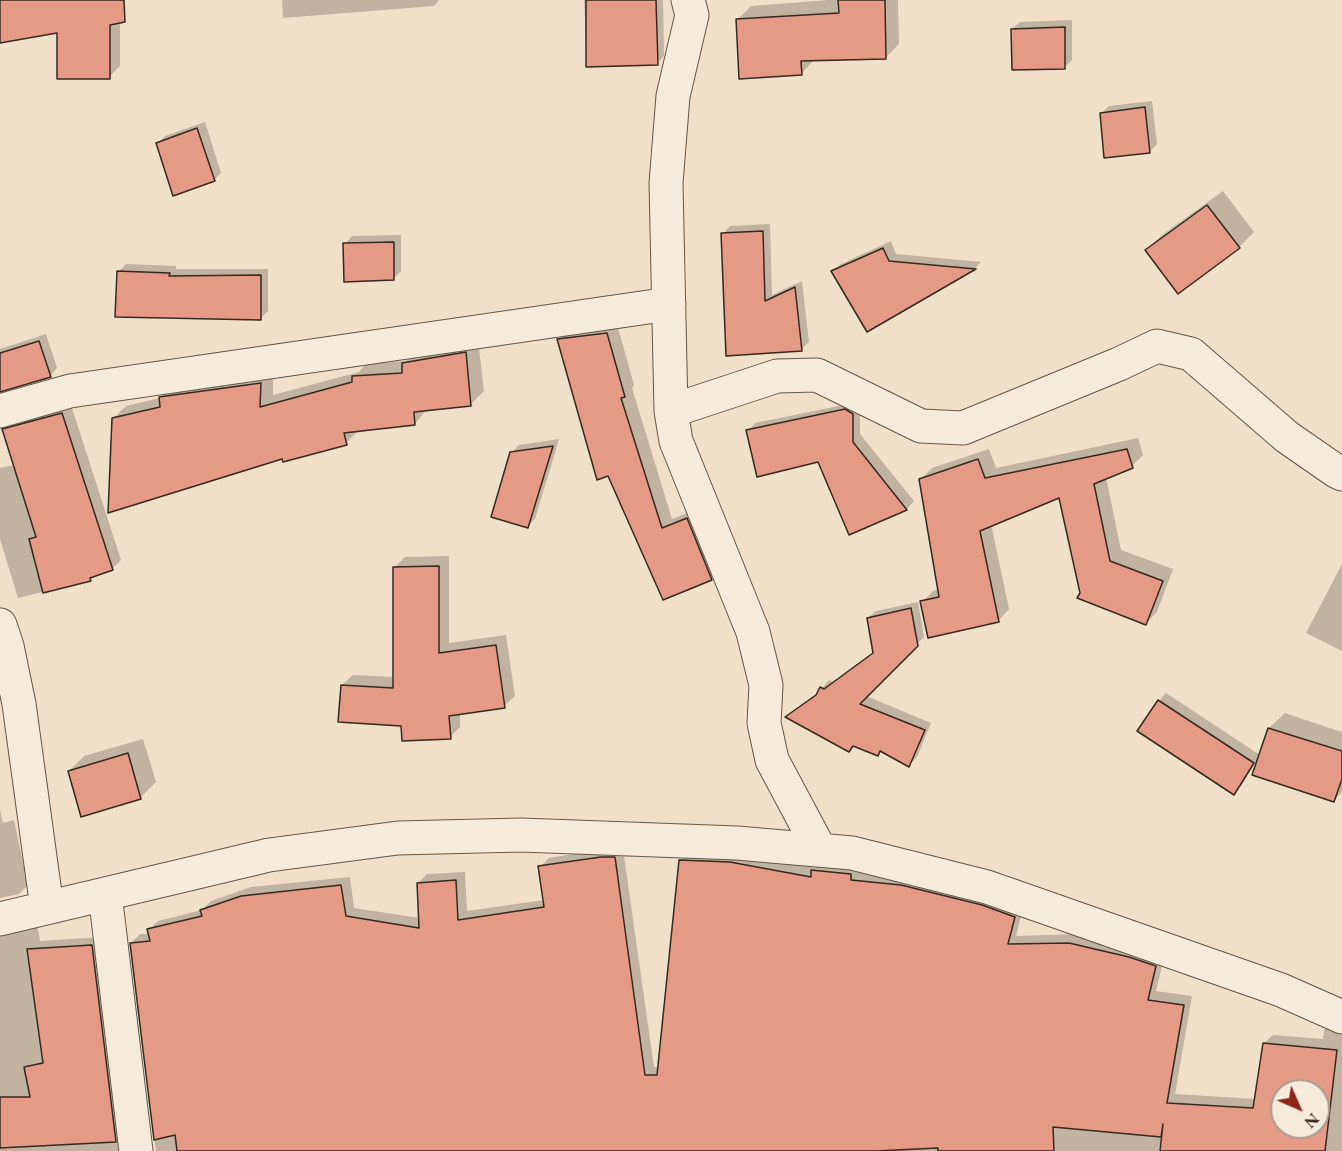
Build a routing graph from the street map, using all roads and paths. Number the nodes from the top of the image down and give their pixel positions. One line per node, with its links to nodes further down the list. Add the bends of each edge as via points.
1 (688, 0): 2 (street, via 692,15 673,96 666,183)
2 (669, 304): 3 (street, via 80,390); 4 (street)
3 (0, 411)
4 (671, 411): 5 (street, via 777,376 817,375 921,426 963,428 1157,346 1191,354 1287,437); 7 (street, via 676,441 753,632 766,685 764,723 772,760)
5 (1342, 474)
6 (0, 625): 9 (street, via 19,704)
7 (820, 850): 8 (street, via 521,835 398,838 269,855); 11 (street, via 852,853 987,887 1281,990)
8 (105, 894): 9 (street); 12 (street)
9 (46, 908): 10 (street)
10 (0, 918)
11 (1342, 1017)
12 (136, 1151)

